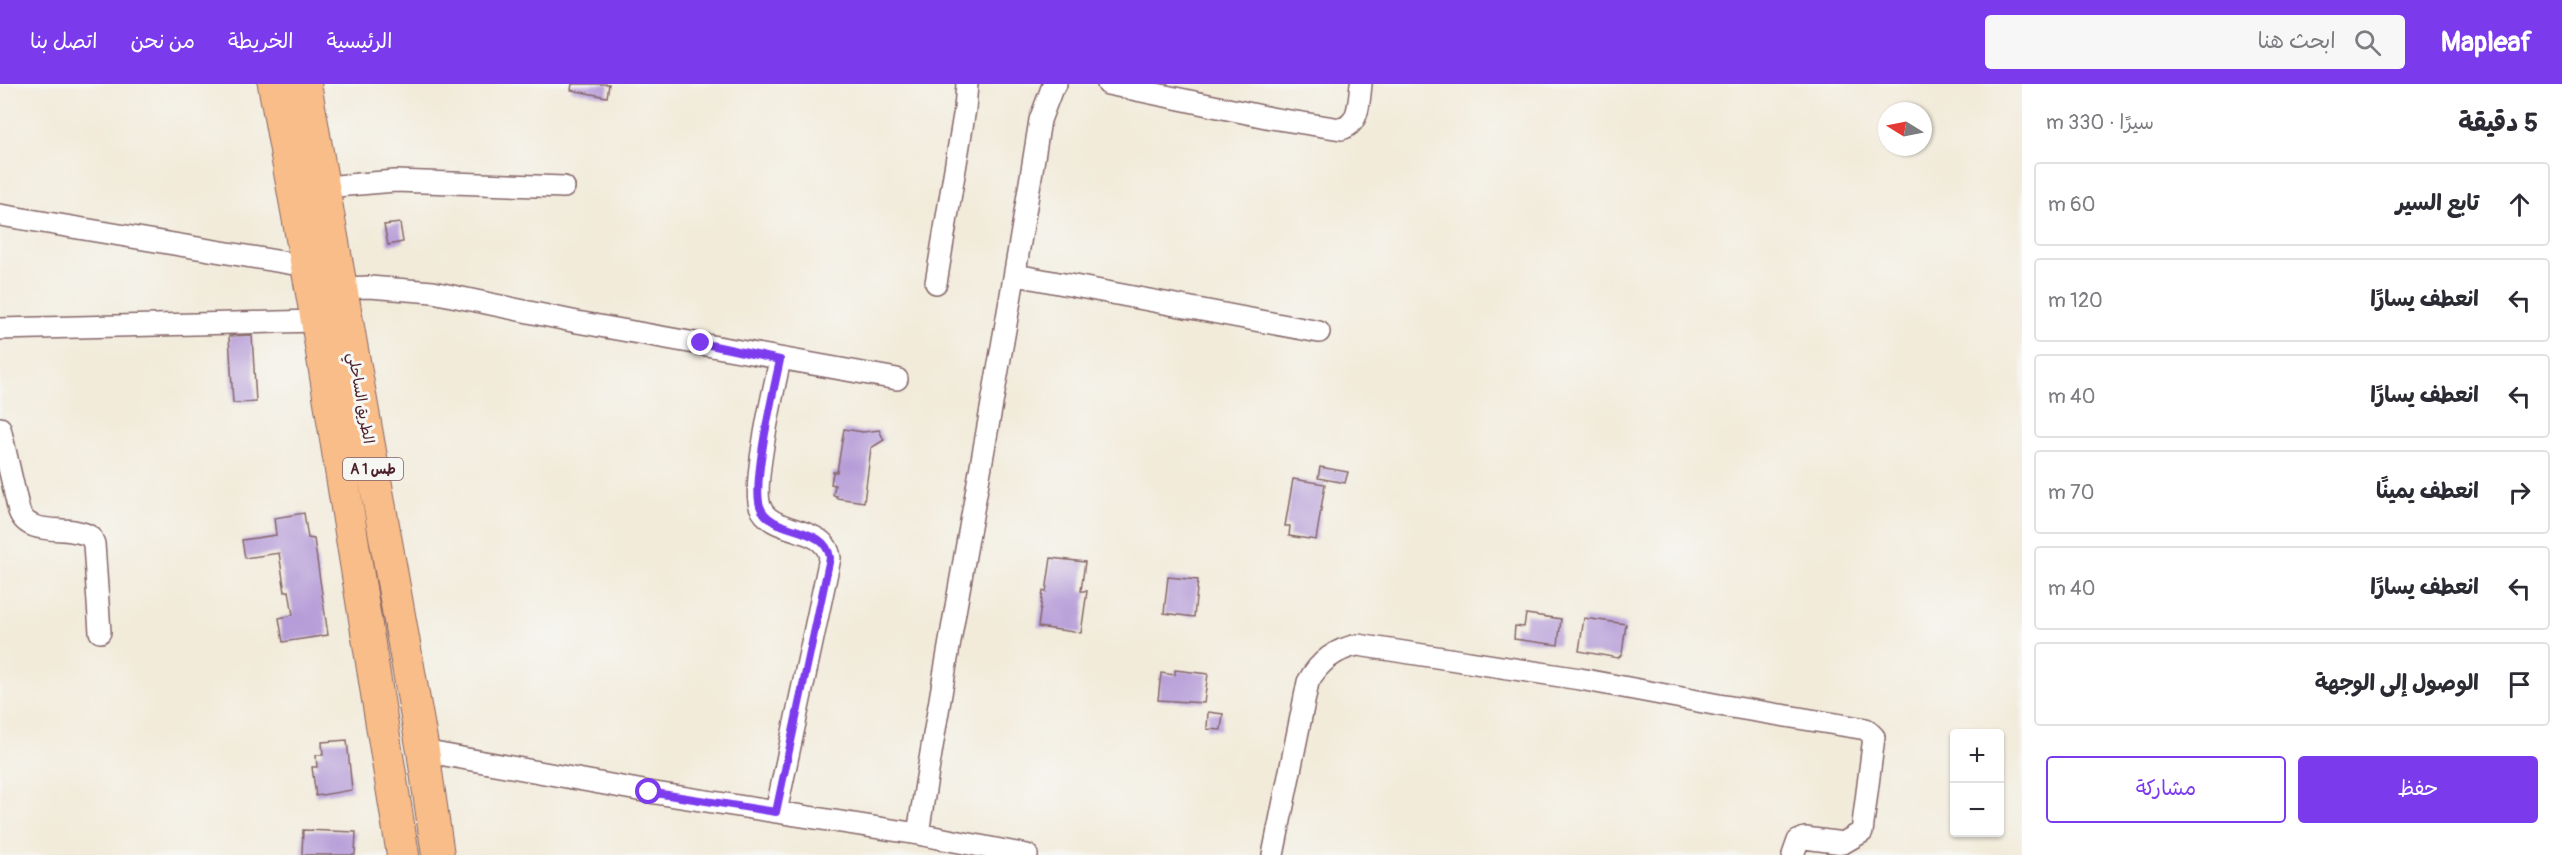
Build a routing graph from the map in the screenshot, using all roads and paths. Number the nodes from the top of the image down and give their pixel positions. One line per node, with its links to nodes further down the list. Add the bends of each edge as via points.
1 (274, 84): 10 (highway, الطريق الساحلي / A 1 طس)
2 (305, 84): 7 (highway, الطريق الساحلي / A 1 طس)
3 (967, 84): 12 (street)
4 (1056, 84): 11 (street, via 1040,120)
5 (1108, 84): 6 (street, via 1341,129 1353,121)
6 (1361, 84)
7 (324, 187): 8 (street, via 395,181); 13 (highway, الطريق الساحلي / A 1 طس)
8 (564, 187)
9 (0, 215): 10 (street)
10 (306, 266): 14 (highway, الطريق الساحلي / A 1 طس)
11 (1016, 275): 16 (street); 23 (street, via 947,647)
12 (936, 283)
13 (342, 288): 17 (street, via 369,286 433,292); 21 (highway, الطريق الساحلي / A 1 طس)
14 (317, 321): 15 (street); 24 (highway, الطريق الساحلي / A 1 طس)
15 (0, 329)
16 (1319, 332)
17 (780, 360): 18 (street); 22 (street, via 759,472 759,505 765,516 818,539 830,558)
18 (897, 379)
19 (0, 428): 20 (street, via 24,521 32,526 76,531 91,537)
20 (100, 632)
21 (423, 751): 22 (street); 25 (highway, الطريق الساحلي / A 1 طس)
22 (776, 812): 23 (street)
23 (918, 834): 26 (street)
24 (403, 855)
25 (438, 855)
26 (1027, 855)
27 (1273, 855): 28 (street, via 1308,682 1334,653 1358,645 1866,729 1874,737 1874,744 1862,832 1843,843 1805,838 1798,841)
28 (1794, 855)

